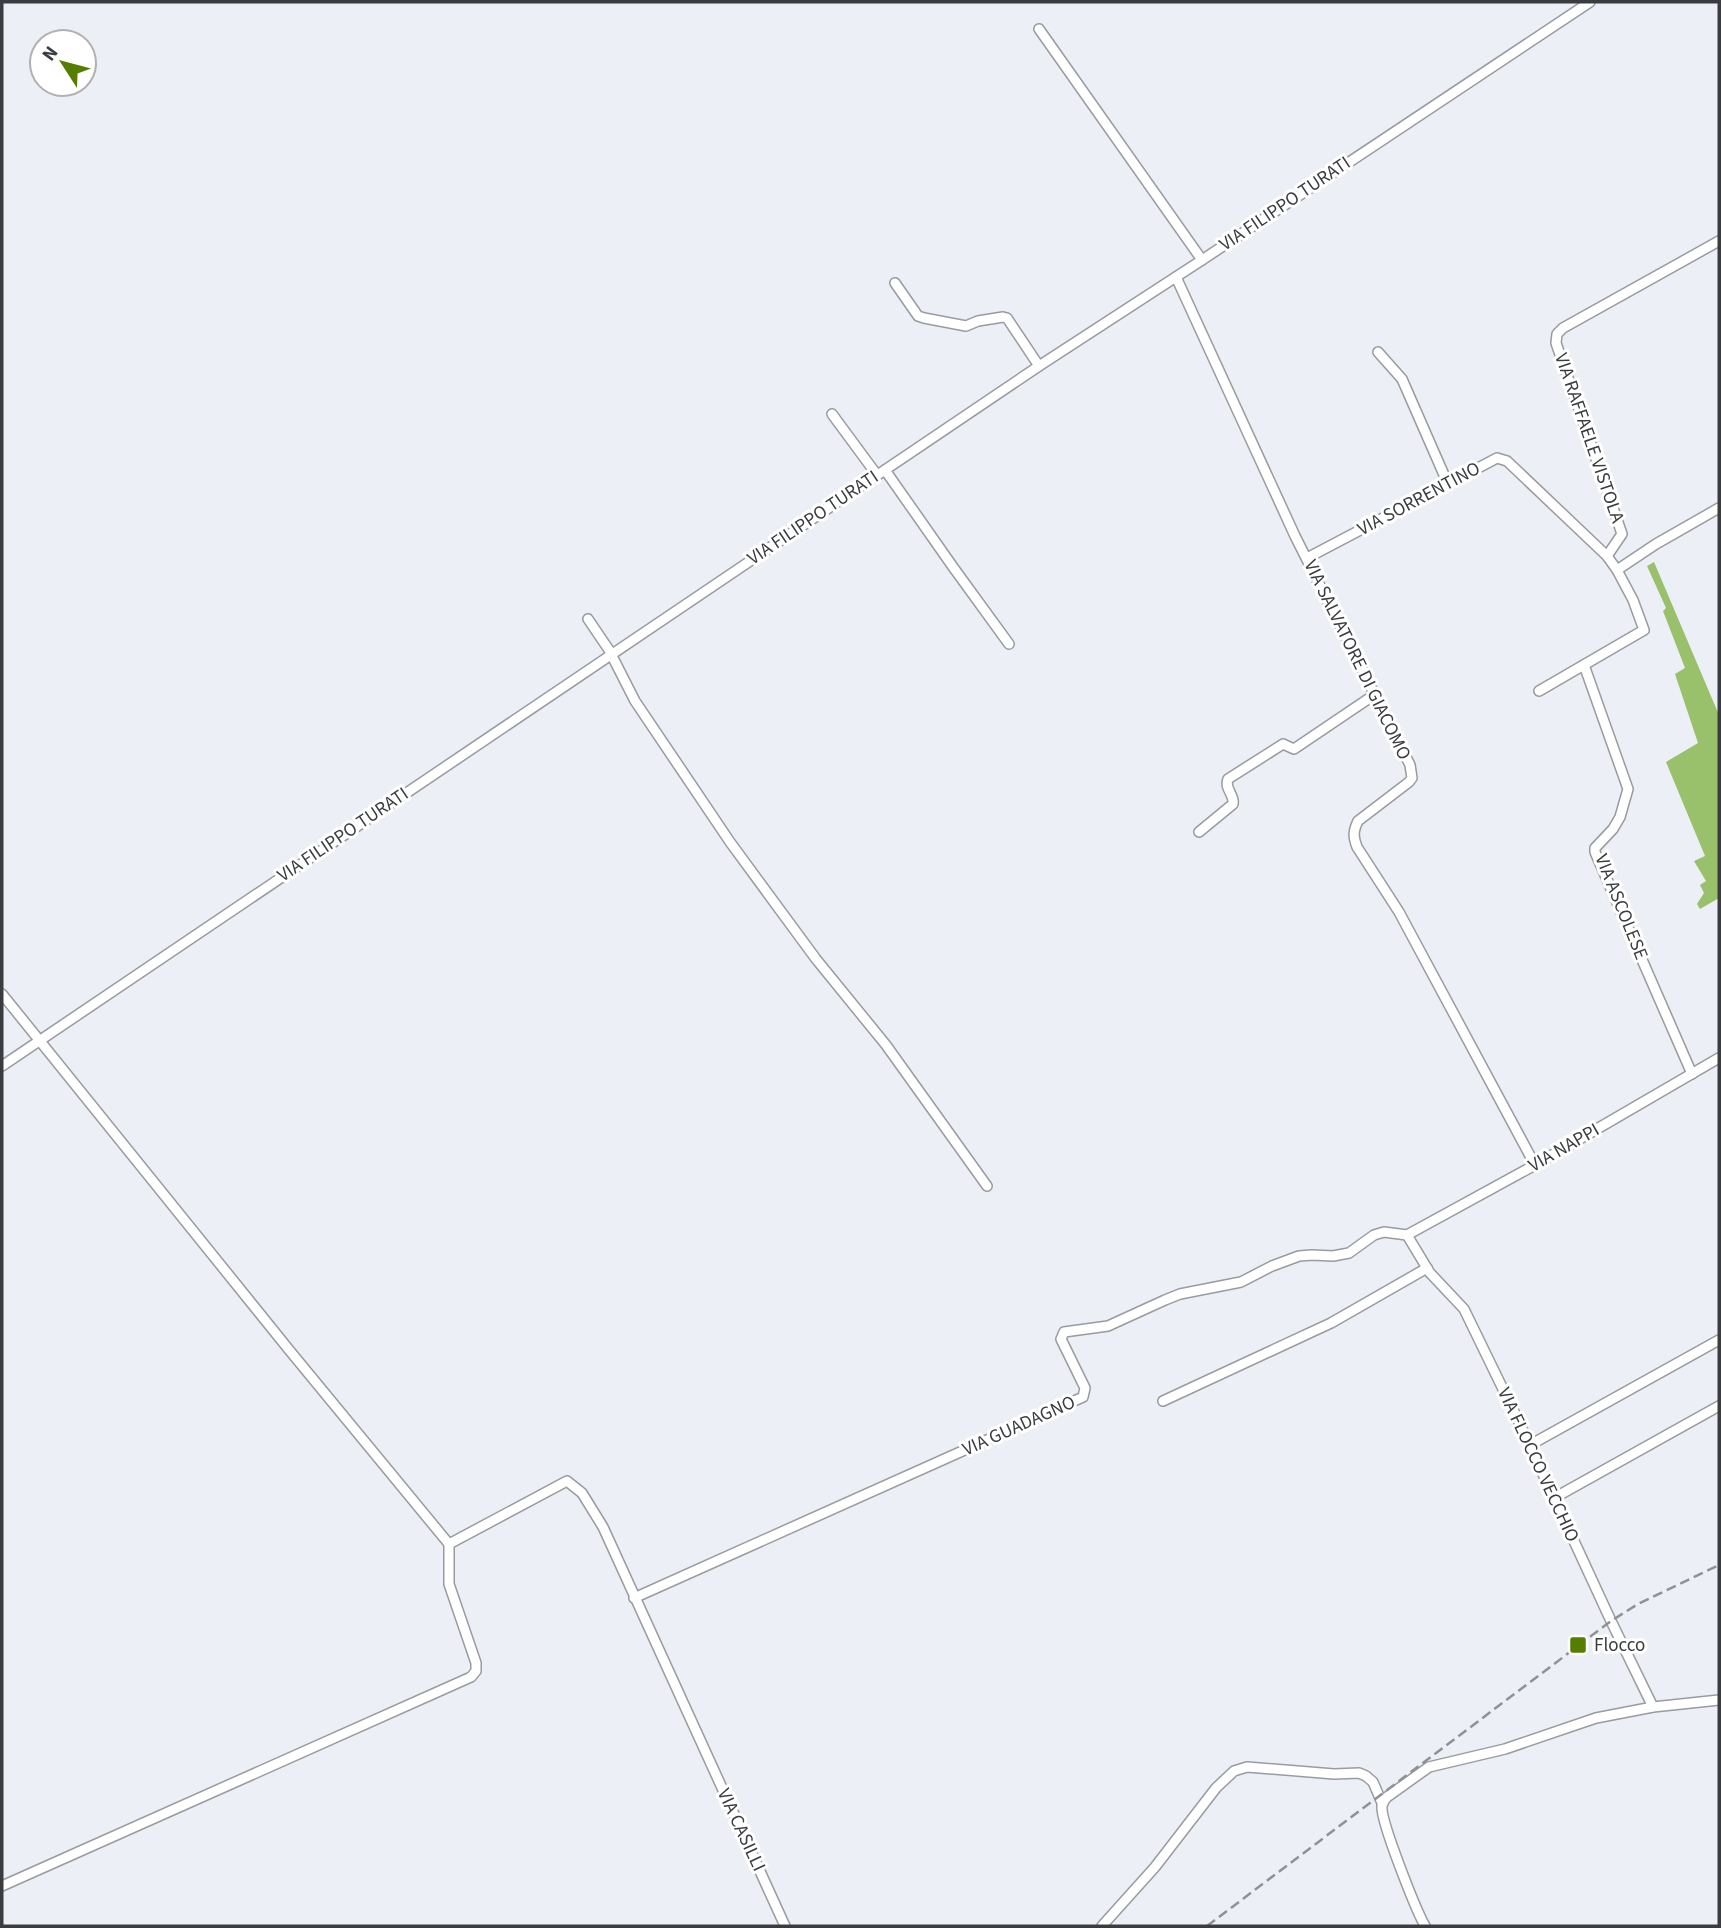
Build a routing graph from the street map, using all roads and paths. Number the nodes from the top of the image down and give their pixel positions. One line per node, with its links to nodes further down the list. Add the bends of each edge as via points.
1 (1590, 2): 4 (street, VIA FILIPPO TURATI)
2 (1039, 30): 4 (street)
3 (1719, 241): 13 (street, VIA RAFFAELE VISTOLA, via 1557,334 1556,343 1622,534)
4 (1202, 260): 5 (street, VIA FILIPPO TURATI)
5 (1176, 277): 8 (street, VIA FILIPPO TURATI); 14 (street, VIA SALVATORE DI GIACOMO)
6 (895, 283): 8 (street, via 924,318 966,326 1007,318)
7 (1378, 352): 11 (street, via 1402,379)
8 (1039, 366): 10 (street, VIA FILIPPO TURATI)
9 (832, 414): 10 (street)
10 (881, 472): 17 (street); 18 (street, VIA FILIPPO TURATI)
11 (1448, 484): 13 (street, VIA SORRENTINO, via 1502,458); 14 (street, VIA SORRENTINO)
12 (1719, 508): 15 (street)
13 (1607, 556): 15 (street, VIA SORRENTINO)
14 (1307, 558): 21 (street, VIA SALVATORE DI GIACOMO)
15 (1617, 570): 19 (street, VIA SORRENTINO, via 1644,630)
16 (588, 619): 18 (street)
17 (1009, 644)
18 (611, 654): 24 (street, VIA FILIPPO TURATI); 29 (street, via 635,701 730,842)
19 (1584, 665): 20 (street, VIA SORRENTINO); 27 (street, VIA ASCOLESE, via 1628,789 1620,817 1595,852)
20 (1539, 691)
21 (1374, 695): 22 (street, via 1294,749 1283,744 1228,779 1233,804); 28 (street, VIA SALVATORE DI GIACOMO, via 1410,765 1412,778 1359,821 1353,838 1399,912)
22 (1199, 832)
23 (2, 994): 24 (street)
24 (40, 1040): 26 (street, VIA FILIPPO TURATI); 37 (street)
25 (1719, 1058): 27 (street, VIA NAPPI)
26 (2, 1066)
27 (1692, 1074): 28 (street, VIA NAPPI)
28 (1535, 1165): 30 (street, VIA NAPPI)
29 (987, 1186)
30 (1407, 1235): 31 (street, VIA FLOCCO VECCHIO); 38 (street, VIA GUADAGNO, via 1384,1232 1349,1253 1299,1256 1241,1282 1180,1294 1108,1326 1064,1332 1061,1339 1085,1388 1083,1397)
31 (1427, 1268): 33 (street, via 1331,1323); 35 (street, VIA FLOCCO VECCHIO, via 1464,1309)
32 (1719, 1340): 35 (street)
33 (1163, 1401)
34 (1719, 1406): 36 (street)
35 (1530, 1445): 36 (street, VIA FLOCCO VECCHIO)
36 (1554, 1498): 40 (street, VIA FLOCCO VECCHIO)
37 (449, 1544): 38 (street, VIA CASILLI, via 567,1481 582,1493 603,1527); 42 (street, via 449,1584 476,1663 471,1677)
38 (634, 1598): 43 (street, VIA CASILLI)
39 (1719, 1700): 40 (street)
40 (1653, 1707): 41 (street, via 1596,1718 1505,1749 1429,1767)
41 (1382, 1803): 44 (street, via 1373,1782 1359,1773 1247,1767 1234,1771); 45 (street)
42 (2, 1886)
43 (785, 1926)
44 (1101, 1926)
45 (1424, 1926)

